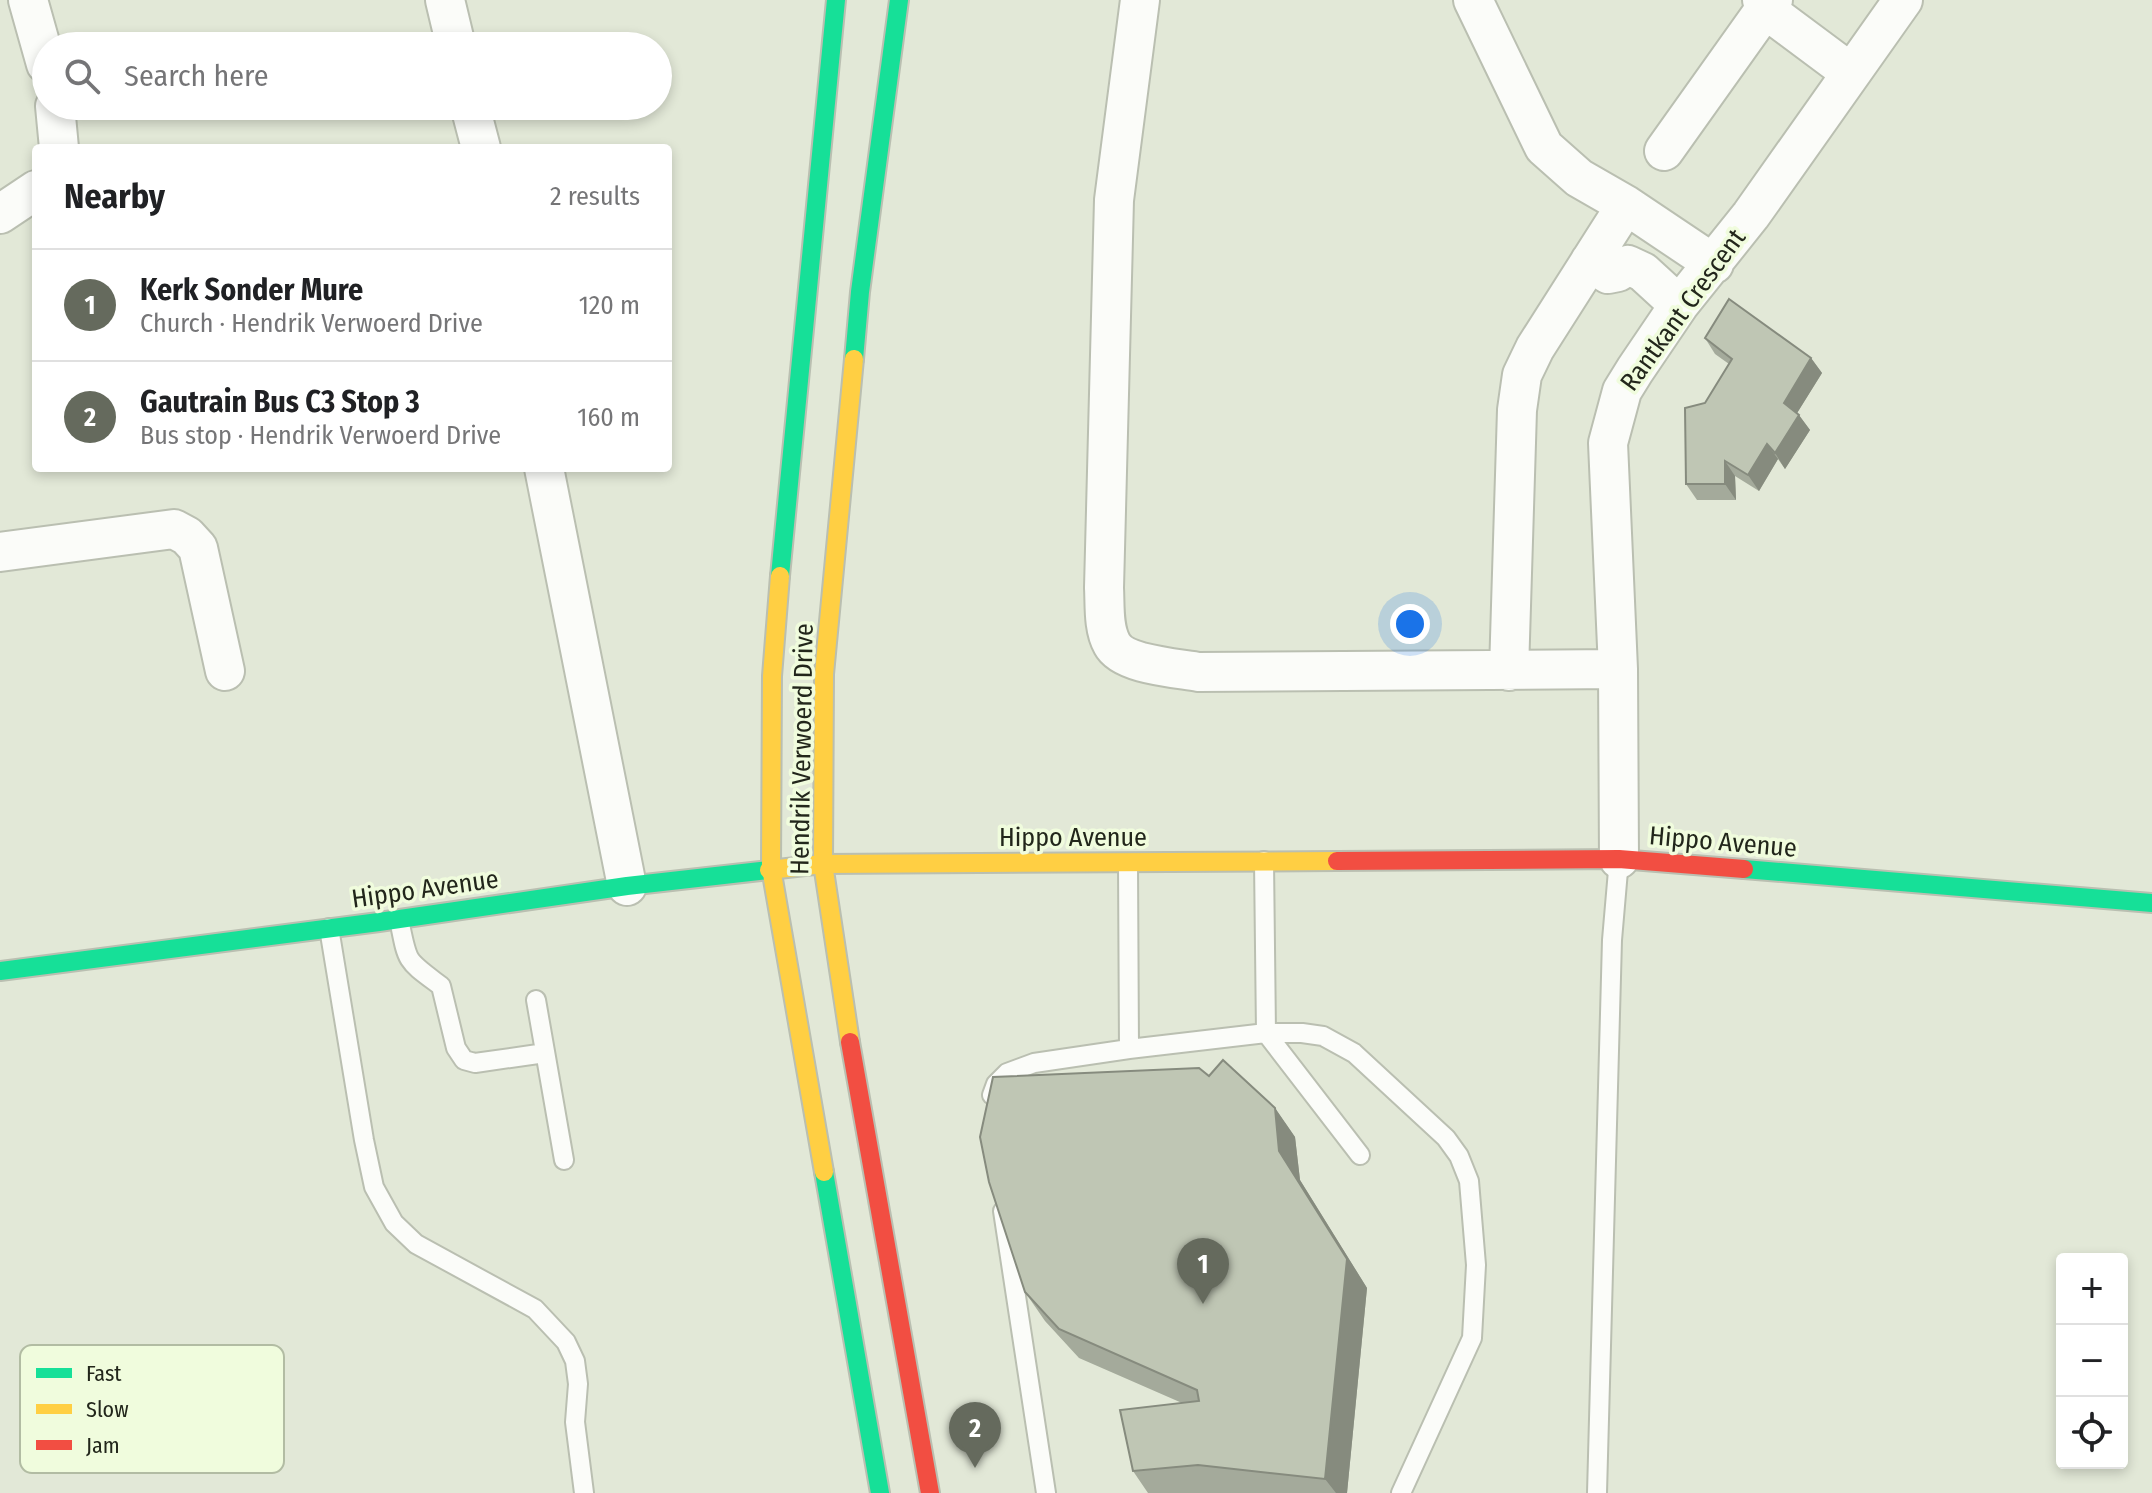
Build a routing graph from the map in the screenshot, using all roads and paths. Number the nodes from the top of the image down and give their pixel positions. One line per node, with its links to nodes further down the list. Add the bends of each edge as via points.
1 (28, 0): 9 (street)
2 (445, 0): 10 (street)
3 (836, 0): 32 (main road, Hendrik Verwoerd Drive, via 772,676)
4 (899, 0): 30 (main road, Hendrik Verwoerd Drive, via 860,292 824,674)
5 (1140, 0): 27 (street, via 1114,200 1104,588 1112,645 1131,658 1199,672)
6 (1473, 0): 18 (street, via 1544,147 1579,178)
7 (1903, 0): 11 (street, Rantkant Crescent)
8 (1767, 3): 11 (street); 16 (street)
9 (37, 32)
10 (453, 32)
11 (1851, 73): 21 (street, Rantkant Crescent)
12 (56, 120): 14 (street)
13 (474, 120): 15 (street)
14 (59, 144)
15 (480, 144)
16 (1664, 151)
17 (32, 193): 19 (street)
18 (1626, 205): 20 (street); 21 (street)
19 (0, 214)
20 (1590, 261): 22 (street, via 1611,274 1626,266 1637,268); 27 (street, via 1522,375)
21 (1714, 264): 22 (street, Rantkant Crescent)
22 (1679, 305): 25 (street, Rantkant Crescent, via 1622,391 1608,443)
23 (545, 472): 33 (street)
24 (0, 552): 26 (street, via 174,529 183,533 198,548)
25 (1618, 669): 27 (street); 28 (street, Rantkant Crescent)
26 (225, 671)
27 (1509, 671)
28 (1619, 859): 29 (main road, Hippo Avenue); 34 (main road, Hippo Avenue); 51 (lane, via 1612,940)
29 (1264, 861): 31 (main road, Hippo Avenue); 39 (lane)
30 (823, 864): 31 (main road, Hippo Avenue); 32 (main road, Hippo Avenue); 48 (main road, Hendrik Verwoerd Drive)
31 (1128, 864): 40 (lane)
32 (771, 868): 33 (main road, Hippo Avenue); 47 (main road, Hendrik Verwoerd Drive)
33 (627, 886): 35 (main road, Hippo Avenue)
34 (2152, 903)
35 (399, 919): 36 (main road, Hippo Avenue); 41 (lane, via 411,965 441,986 456,1048 464,1060)
36 (329, 928): 37 (main road, Hippo Avenue); 46 (lane, via 374,1187 394,1223 416,1244 535,1309 566,1342 578,1384 575,1422)
37 (0, 971)
38 (536, 1000): 41 (lane)
39 (1266, 1033): 40 (lane); 43 (lane); 50 (lane, via 1323,1036 1354,1053 1446,1138 1469,1181 1476,1265 1472,1338)
40 (1129, 1049): 42 (lane, via 1034,1063 1007,1073 996,1084)
41 (545, 1053): 44 (lane)
42 (989, 1115)
43 (1360, 1155)
44 (564, 1160)
45 (1000, 1192): 49 (lane)
46 (584, 1493)
47 (880, 1493)
48 (930, 1493)
49 (1046, 1493)
50 (1401, 1493)
51 (1597, 1493)

